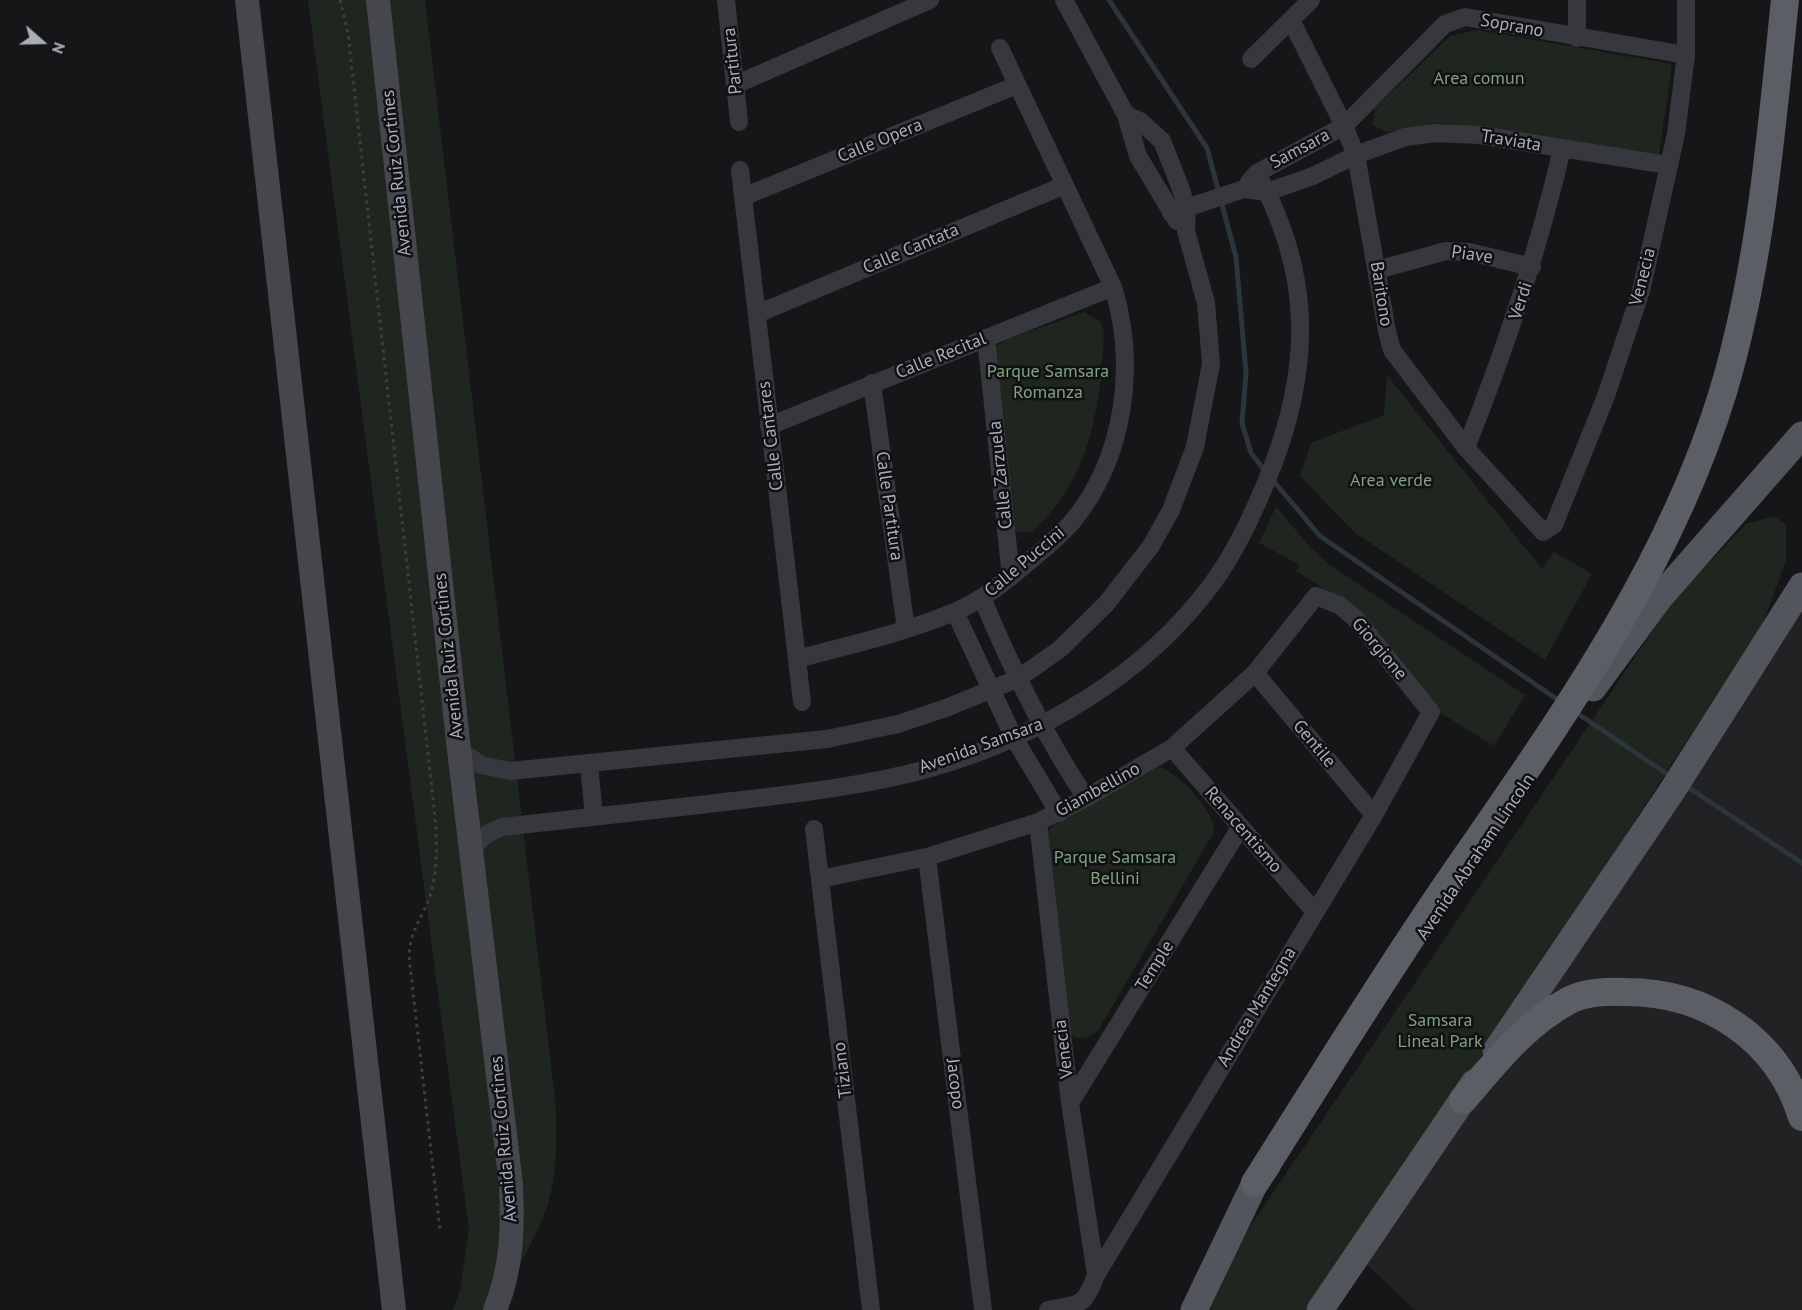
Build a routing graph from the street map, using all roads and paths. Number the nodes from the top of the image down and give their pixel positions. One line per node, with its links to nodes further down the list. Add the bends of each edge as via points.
1 (247, 0): 76 (main road)
2 (340, 0): 74 (path, via 351,55 436,827 433,883 414,928 409,956)
3 (378, 0): 57 (main road, Avenida Ruiz Cortines)
4 (726, 0): 17 (street, Partitura)
5 (930, 0): 17 (street)
6 (1064, 0): 19 (street)
7 (1311, 0): 12 (street)
8 (1577, 0): 13 (street)
9 (1686, 0): 15 (street, Venecia)
10 (1785, 0): 73 (highway, via 1759,230 1745,305 1722,393 1696,468 1661,545 1576,692 1400,954)
11 (1465, 9): 13 (street, Soprano); 21 (street, Soprano, via 1445,24)
12 (1291, 20): 16 (street); 21 (street, Baritono)
13 (1577, 38): 15 (street, Soprano)
14 (1000, 48): 18 (street, Calle Puccini)
15 (1686, 56): 24 (street, Venecia)
16 (1251, 59)
17 (736, 84): 20 (street, Partitura)
18 (1017, 85): 27 (street, Calle Puccini); 30 (street, Calle Opera)
19 (1126, 115): 31 (street, via 1138,156); 31 (street, via 1140,121 1162,141)
20 (739, 122)
21 (1344, 126): 23 (street, Baritono); 26 (street, Samsara)
22 (1562, 149): 23 (street, Traviata, via 1480,135 1436,133 1405,137); 24 (street, Traviata); 32 (street, Verdi)
23 (1356, 155): 29 (street, Samsara); 33 (street, Baritono)
24 (1668, 165): 41 (street, Venecia, via 1641,291 1625,344 1554,525)
25 (740, 170): 30 (street, Calle Cantares)
26 (1257, 172): 28 (street); 29 (street, Avenida Samsara)
27 (1065, 184): 34 (street, Calle Puccini); 35 (street, Calle Cantata)
28 (1244, 189): 29 (street); 31 (street)
29 (1267, 192): 54 (street, Avenida Samsara, via 1293,263 1301,338 1291,414 1270,471 1211,586 1156,646)
30 (743, 197): 35 (street, Calle Cantares)
31 (1179, 211): 50 (street, via 1206,303 1211,364 1203,416 1184,477 1161,529 1120,588 1060,649)
32 (1532, 267): 33 (street, Piave, via 1446,250); 40 (street, Verdi, via 1502,359)
33 (1377, 270): 40 (street, Baritono, via 1392,350)
34 (1113, 287): 36 (street, Calle Recital); 42 (street, Calle Puccini, via 1122,317 1126,369 1122,406 1111,446 1101,474 1073,521)
35 (757, 314): 38 (street, Calle Cantares)
36 (986, 338): 37 (street, Calle Recital); 42 (street, Calle Zarzuela)
37 (872, 383): 38 (street, Calle Recital); 47 (street, Calle Partitura)
38 (770, 426): 48 (street, Calle Cantares)
39 (1802, 435): 73 (main road, Avenida Abraham Lincoln, via 1660,597 1554,740)
40 (1466, 448): 41 (street, Baritono)
41 (1540, 531)
42 (1011, 577): 45 (street, Calle Puccini)
43 (1802, 586): 70 (main road, via 1672,791)
44 (1315, 596): 49 (street, Giambellino); 53 (street, Giorgione, via 1339,605 1355,618)
45 (982, 598): 46 (street, Calle Puccini); 50 (street)
46 (955, 612): 47 (street, Calle Puccini); 51 (street)
47 (906, 629): 48 (street, Calle Puccini)
48 (797, 659): 52 (street, Calle Cantares)
49 (1255, 673): 56 (street, Giambellino); 61 (street, Gentile)
50 (1019, 678): 51 (street); 54 (street)
51 (992, 690): 55 (street); 58 (street, via 862,734)
52 (802, 702)
53 (1431, 716): 61 (street, Andrea Mantegna)
54 (1044, 724): 55 (street, Avenida Samsara); 59 (street)
55 (1014, 738): 60 (street); 62 (street, Avenida Samsara, via 931,768 826,790)
56 (1172, 747): 59 (street, Giambellino); 64 (street, Renacentismo)
57 (459, 750): 58 (street, via 481,765 500,771); 66 (main road, Avenida Ruiz Cortines)
58 (589, 764): 62 (street)
59 (1086, 798): 60 (street, Giambellino)
60 (1059, 813): 63 (street, Giambellino)
61 (1374, 815): 69 (street, Andrea Mantegna)
62 (594, 817): 66 (street, Avenida Samsara, via 502,827)
63 (1038, 822): 67 (street, Giambellino); 71 (street, Venecia)
64 (1240, 828): 69 (street, Renacentismo); 71 (street, Temple)
65 (814, 829): 68 (street, Tiziano)
66 (472, 848): 77 (main road, Avenida Ruiz Cortines, via 513,1216 509,1264)
67 (927, 857): 68 (street, Giambellino); 79 (street, Jacopo)
68 (820, 879): 78 (street, Tiziano)
69 (1315, 912): 75 (street, Andrea Mantegna)
70 (1462, 1100): 72 (highway, via 1524,1030 1540,1018 1571,999 1608,992 1637,992 1674,997 1712,1010 1742,1028 1767,1050 1787,1079); 82 (main road)
71 (1070, 1103): 75 (street, Venecia)
72 (1802, 1117)
73 (1255, 1183): 81 (main road, Avenida Abraham Lincoln)
74 (440, 1230)
75 (1096, 1275): 80 (street, Andrea Mantegna, via 1082,1303)
76 (394, 1310)
77 (495, 1310)
78 (872, 1310)
79 (983, 1310)
80 (1048, 1310)
81 (1194, 1310)
82 (1320, 1310)

